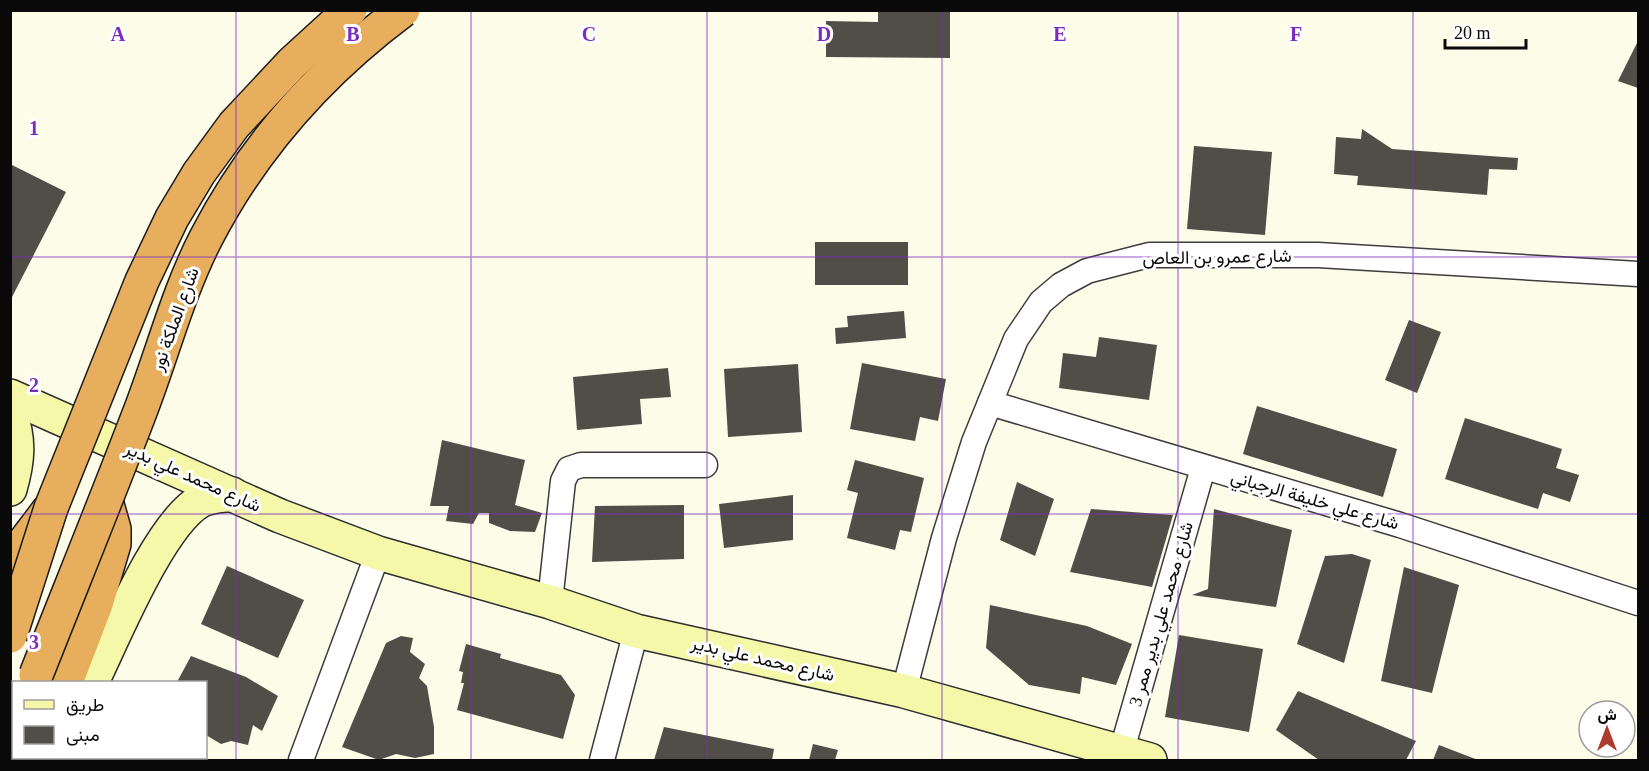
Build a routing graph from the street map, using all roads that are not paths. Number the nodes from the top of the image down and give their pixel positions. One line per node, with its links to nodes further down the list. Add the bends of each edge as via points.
1 (350, 10): 11 (highway, bridge, via 266,89 199,173 142,281)
2 (403, 10): 18 (highway, شارع الملكة نور, bridge, via 361,41 280,123 241,178 205,240 106,501)
3 (1638, 274): 5 (street, شارع عمرو بن العاص, via 1318,255 1149,255 1118,261 1087,271 1041,302 1016,339)
4 (10, 396): 10 (street, شارع محمد علي بدير)
5 (990, 403): 8 (street, شارع علي خليفة الرجباني); 20 (street, شارع عمرو بن العاص, via 959,486)
6 (10, 412): 9 (street, via 18,434 17,464)
7 (705, 465): 14 (street, via 581,465 569,469 563,481)
8 (1203, 468): 15 (street, شارع علي خليفة الرجباني, via 1400,525); 21 (street, شارع محمد علي بدير ممر 3)
9 (10, 489)
10 (232, 494): 12 (street, شارع محمد علي بدير); 19 (street, via 202,500 184,513 164,539)
11 (51, 508): 13 (highway); 17 (highway, bridge)
12 (378, 553): 14 (street, شارع محمد علي بدير); 22 (street)
13 (10, 568)
14 (550, 602): 16 (street, شارع محمد علي بدير)
15 (1638, 603)
16 (636, 631): 20 (street, شارع محمد علي بدير); 23 (street)
17 (10, 636)
18 (45, 680)
19 (93, 681)
20 (904, 691): 21 (street, شارع محمد علي بدير)
21 (1130, 758)
22 (301, 760)
23 (602, 760)

